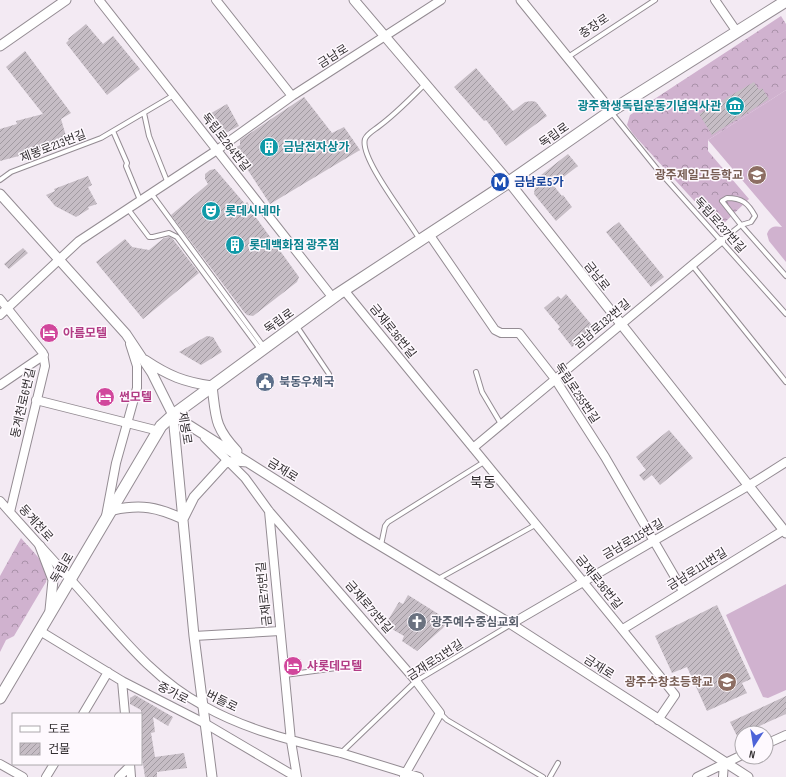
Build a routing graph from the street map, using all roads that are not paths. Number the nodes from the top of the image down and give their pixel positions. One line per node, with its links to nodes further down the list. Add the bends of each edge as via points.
1 (66, 0): 12 (street)
2 (99, 0): 15 (street, 독립로264번길)
3 (216, 0): 16 (street)
4 (354, 0): 11 (street, 금남로)
5 (441, 0): 11 (street, 금남로)
6 (521, 0): 13 (street)
7 (655, 0): 13 (lane, 충장로)
8 (715, 0): 10 (street)
9 (786, 1): 10 (main road, 독립로)
10 (737, 32): 17 (main road, 독립로)
11 (386, 36): 14 (street, 금남로); 16 (street, 금남로)
12 (0, 46)
13 (568, 58): 17 (street)
14 (426, 83): 23 (street, 금남로); 29 (lane, via 365,138 373,168)
15 (174, 95): 18 (lane, 제봉로213번길); 20 (street, 독립로264번길)
16 (292, 96): 20 (street, 금남로)
17 (610, 111): 23 (main road, 독립로); 30 (lane, 독립로237번길)
18 (144, 113): 19 (lane, 제봉로213번길); 22 (lane, via 149,136)
19 (113, 131): 21 (lane, 제봉로213번길, via 101,138 11,172); 26 (lane, via 128,163 126,166)
20 (216, 150): 22 (street); 35 (street, 독립로264번길)
21 (0, 180)
22 (167, 181): 24 (street)
23 (509, 182): 29 (main road, 독립로); 41 (street, 금남로)
24 (150, 193): 26 (street); 43 (lane)
25 (0, 194): 31 (street, 제봉로)
26 (140, 200): 27 (street)
27 (127, 209): 31 (street, via 79,241); 43 (lane, via 149,237 169,233 178,237)
28 (741, 225): 28 (lane, via 722,201 736,198 750,207 755,216 751,222); 30 (lane); 33 (lane)
29 (424, 237): 34 (main road, 독립로); 48 (street, 독립로255번길, via 495,330 501,333 519,332)
30 (721, 242): 32 (street, 금남로132번길); 38 (lane, 독립로237번길)
31 (60, 261): 37 (street); 42 (street, 제봉로)
32 (692, 265): 41 (street, 금남로132번길); 49 (lane)
33 (786, 276)
34 (344, 290): 35 (main road, 독립로); 58 (street, 금재로36번길)
35 (333, 298): 40 (main road, 독립로)
36 (0, 299): 37 (street, 동계천로6번길)
37 (9, 309): 39 (street); 44 (street, 동계천로6번길)
38 (786, 314)
39 (0, 315)
40 (296, 324): 43 (main road, 독립로); 47 (lane)
41 (620, 324): 48 (street, 금남로132번길); 63 (street, 금남로)
42 (126, 334): 45 (street, 제봉로); 54 (street, via 138,376)
43 (262, 349): 51 (main road, 독립로)
44 (44, 354): 50 (street); 52 (street, 동계천로6번길, via 45,366)
45 (141, 357): 51 (street, via 176,378); 53 (street, 제봉로)
46 (476, 372): 55 (lane, via 482,392)
47 (329, 374)
48 (554, 379): 55 (street, 금남로132번길); 72 (street, 독립로255번길, via 605,457)
49 (786, 382)
50 (0, 385)
51 (212, 386): 53 (main road, 독립로); 62 (street, via 217,420 222,434)
52 (36, 400): 54 (street); 67 (street, 동계천로6번길)
53 (173, 414): 56 (street, 금재로); 57 (main road, 독립로); 68 (street, 제봉로)
54 (127, 422): 57 (street); 69 (street, via 116,463)
55 (501, 424): 58 (street, 금남로132번길)
56 (196, 429): 59 (street, 금재로73번길); 62 (street, 금재로)
57 (159, 431): 65 (main road, 독립로)
58 (473, 448): 60 (street, 금재로36번길)
59 (228, 461): 62 (street); 66 (street, 금재로73번길, via 245,478); 68 (street, via 194,497)
60 (484, 462): 70 (street, 금재로36번길); 74 (lane, via 388,522)
61 (786, 462): 63 (street, 금남로115번길)
62 (249, 463): 74 (street, 금재로)
63 (748, 486): 71 (street, 금남로); 72 (street, 금남로115번길)
64 (0, 501): 67 (street, 동계천로)
65 (113, 510): 68 (street, via 131,506 148,507); 69 (main road, 독립로)
66 (269, 511): 83 (street, 금재로75번길); 89 (street, 금재로73번길)
67 (10, 512): 73 (street, 동계천로)
68 (183, 519): 84 (street, 제봉로)
69 (105, 524): 75 (main road, 독립로)
70 (537, 524): 76 (lane); 77 (street, 금재로36번길)
71 (785, 531): 78 (street, 금남로111번길)
72 (654, 540): 77 (street, 금남로115번길); 78 (street, 독립로255번길)
73 (40, 546): 75 (street, 동계천로); 79 (street, via 53,580)
74 (381, 546): 76 (street, 금재로)
75 (71, 579): 79 (main road, 독립로); 91 (street, 버들로, via 161,678)
76 (437, 579): 80 (street, 금재로)
77 (583, 582): 80 (street, 금남로115번길); 81 (street, 금재로36번길)
78 (683, 591): 81 (street, 금남로111번길)
79 (50, 614): 82 (main road, 독립로)
80 (511, 624): 89 (lane, 금재로51번길); 95 (street, 금재로)
81 (623, 629): 95 (street, 금재로36번길, via 675,695)
82 (40, 631): 86 (street, 중가로); 90 (main road, 독립로)
83 (280, 631): 84 (street); 87 (street, 금재로75번길)
84 (194, 636): 91 (street, 제봉로)
85 (350, 666): 87 (lane)
86 (108, 672): 88 (street, 중가로); 92 (street)
87 (285, 675): 99 (street, 금재로75번길)
88 (122, 681): 93 (street); 96 (street, 중가로)
89 (416, 681): 94 (street, 금재로73번길); 100 (lane, 금재로51번길)
90 (0, 698)
91 (204, 706): 96 (street, 제봉로); 99 (street, 버들로)
92 (84, 713)
93 (125, 713)
94 (440, 713): 107 (street); 115 (lane, 금재로73번길, via 447,720)
95 (658, 720): 103 (street, 금재로)
96 (206, 724): 112 (street, 제봉로); 113 (street, 중가로)
97 (786, 735): 98 (street)
98 (774, 740)
99 (291, 741): 100 (street, 버들로); 113 (street, 금재로75번길)
100 (341, 754): 107 (street, 버들로)
101 (734, 759): 103 (street)
102 (558, 763): 116 (lane)
103 (724, 763): 117 (street); 118 (street); 119 (street, 금재로)
104 (0, 764): 108 (street)
105 (53, 765): 109 (street)
106 (130, 765): 110 (street); 111 (street)
107 (405, 775): 114 (street, 버들로)
108 (24, 777)
109 (46, 777)
110 (119, 777)
111 (131, 777)
112 (212, 777)
113 (297, 777)
114 (419, 777)
115 (543, 777)
116 (550, 777)
117 (697, 777)
118 (723, 777)
119 (748, 777)

